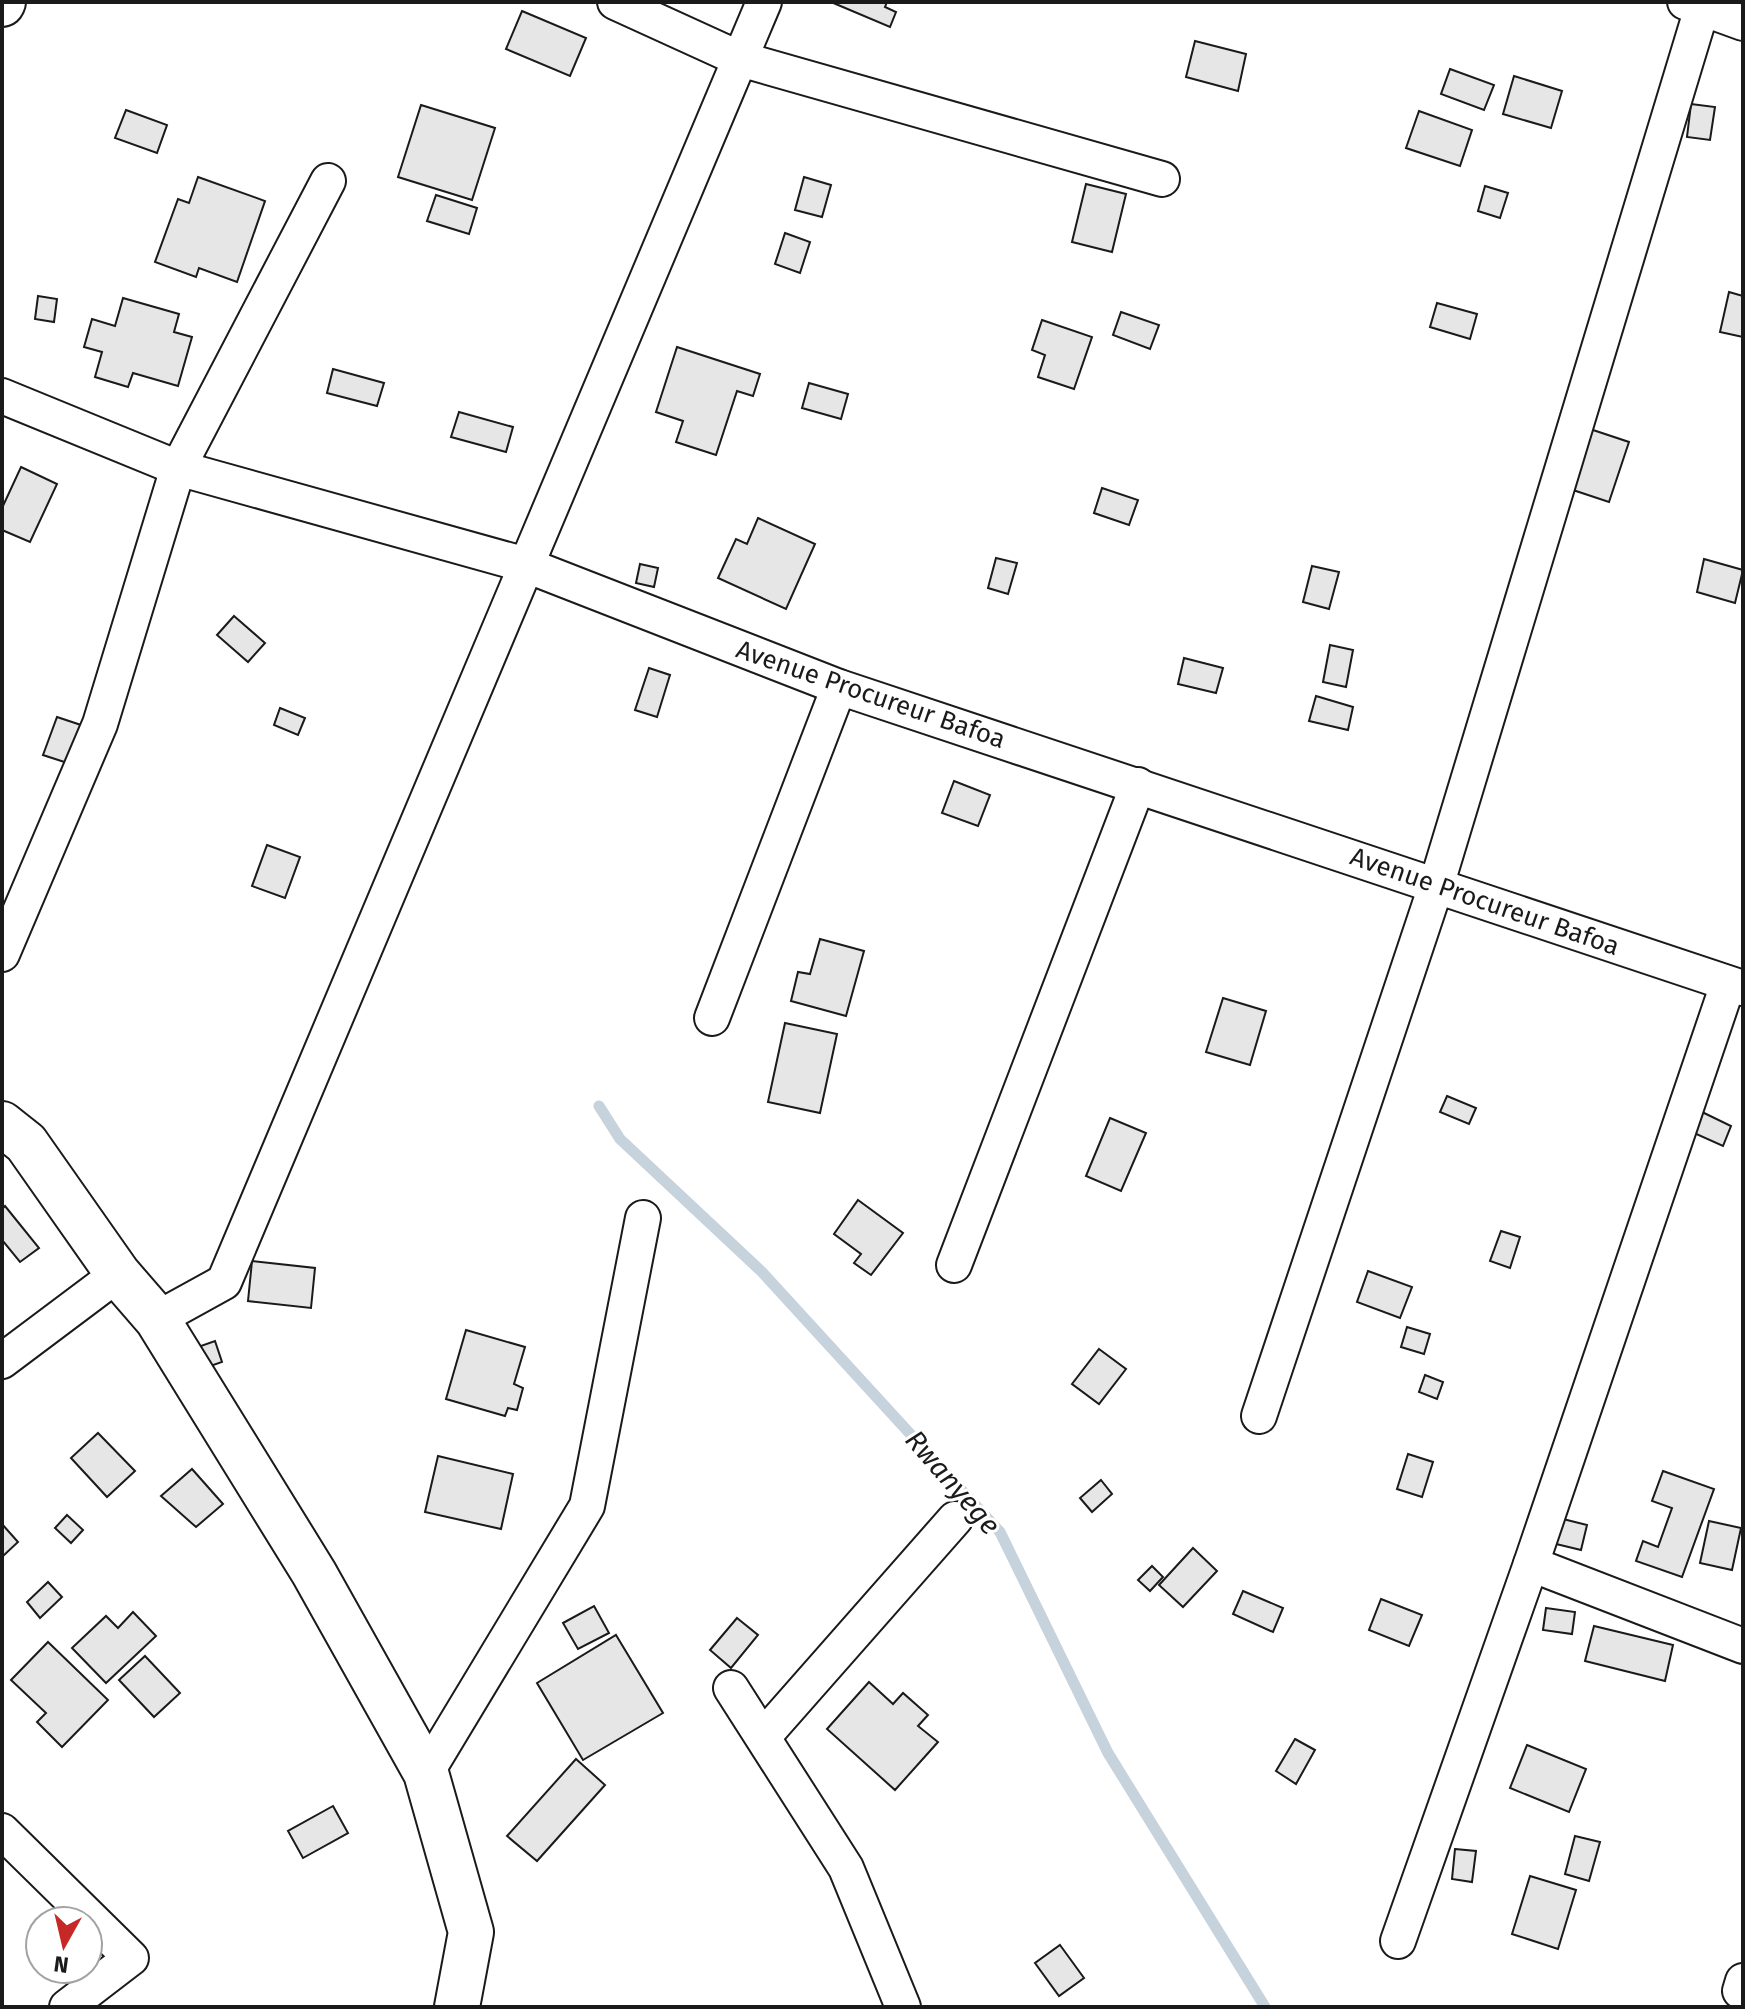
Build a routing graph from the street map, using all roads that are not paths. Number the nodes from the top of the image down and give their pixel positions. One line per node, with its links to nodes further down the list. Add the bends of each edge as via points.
1 (615, 2): 5 (street)
2 (764, 2): 5 (street)
3 (1693, 5): 4 (street); 13 (street)
4 (1743, 23)
5 (740, 59): 6 (street); 10 (street)
6 (1162, 179)
7 (328, 181): 9 (street)
8 (2, 396): 9 (street, Avenue Procureur Bafoa)
9 (178, 468): 10 (street, Avenue Procureur Bafoa); 14 (street, via 100,724)
10 (526, 565): 11 (street, Avenue Procureur Bafoa); 21 (street, via 224,1282)
11 (839, 687): 12 (street, Avenue Procureur Bafoa); 16 (street)
12 (1138, 785): 13 (street, Avenue Procureur Bafoa); 19 (street)
13 (1437, 883): 15 (street, Avenue Procureur Bafoa); 23 (street)
14 (2, 954)
15 (1735, 986): 25 (street)
16 (712, 1018)
17 (2, 1124): 20 (street, via 26,1143)
18 (643, 1218): 29 (street, via 587,1506)
19 (954, 1265)
20 (118, 1274): 21 (street); 22 (street)
21 (157, 1319): 29 (street, via 314,1573)
22 (2, 1361)
23 (1259, 1416)
24 (955, 1519): 28 (street)
25 (1531, 1564): 26 (street); 31 (street)
26 (1743, 1646)
27 (731, 1688): 28 (street)
28 (763, 1737): 36 (street, via 846,1868)
29 (426, 1773): 35 (street, via 471,1932)
30 (2, 1831): 34 (street, via 131,1958)
31 (1398, 1941)
32 (1743, 1981): 33 (street)
33 (1743, 1992)
34 (67, 2007)
35 (457, 2007)
36 (903, 2007)

